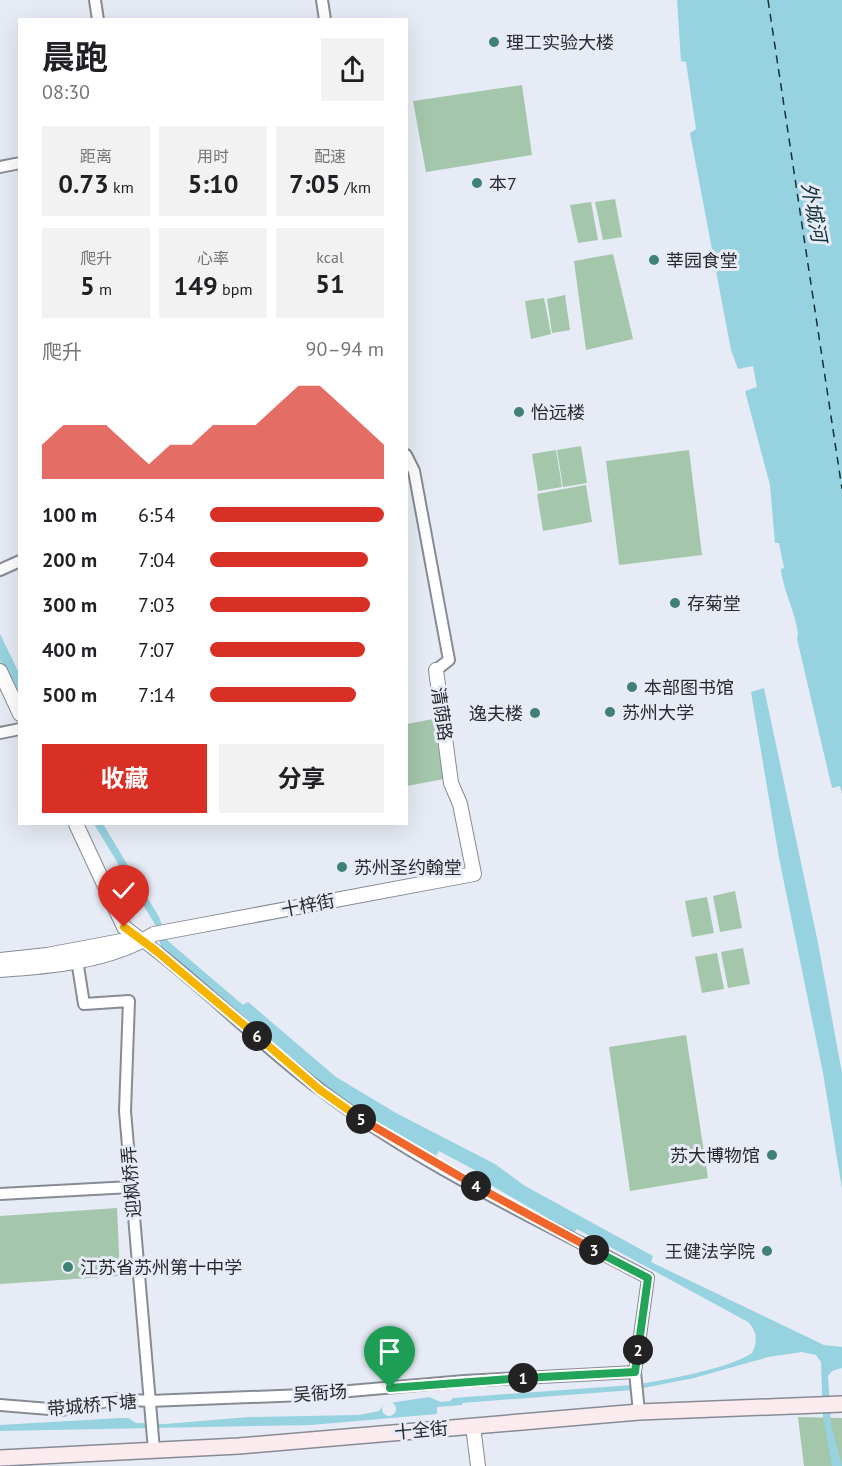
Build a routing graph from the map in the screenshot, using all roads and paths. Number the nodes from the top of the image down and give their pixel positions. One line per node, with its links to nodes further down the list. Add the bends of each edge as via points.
1 (95, 0): 3 (street)
2 (322, 0): 4 (street)
3 (98, 18)
4 (325, 18)
5 (18, 163): 6 (street)
6 (0, 167)
7 (408, 459): 10 (street, 清荫路, via 414,471 450,660)
8 (18, 562): 9 (street)
9 (0, 570)
10 (436, 670): 16 (street, 清荫路, via 451,783 460,804)
11 (0, 671): 12 (street)
12 (18, 710)
13 (18, 729): 14 (street)
14 (0, 733)
15 (76, 825): 17 (street, via 124,927)
16 (474, 874): 17 (street, 十梓街)
17 (155, 935): 18 (street, 十梓街); 19 (street, 十梓街); 23 (street, via 174,964 320,1090 439,1166 648,1278)
18 (0, 960)
19 (77, 960): 20 (street, 十梓街); 21 (street, 迎枫桥弄, via 84,1005 129,1001 125,1111)
20 (0, 970)
21 (131, 1187): 22 (street); 24 (street, 迎枫桥弄)
22 (0, 1194)
23 (636, 1377): 24 (street, 吴衙场, via 464,1381 304,1395); 27 (street)
24 (149, 1401): 26 (street, 带城桥下塘, via 118,1399 62,1410); 29 (street, 迎枫桥弄)
25 (831, 1404): 27 (main road, 十全街)
26 (0, 1405)
27 (639, 1412): 28 (main road, 十全街)
28 (473, 1426): 29 (main road, 十全街); 31 (street)
29 (154, 1450): 30 (main road, 十全街)
30 (0, 1458)
31 (478, 1466)

